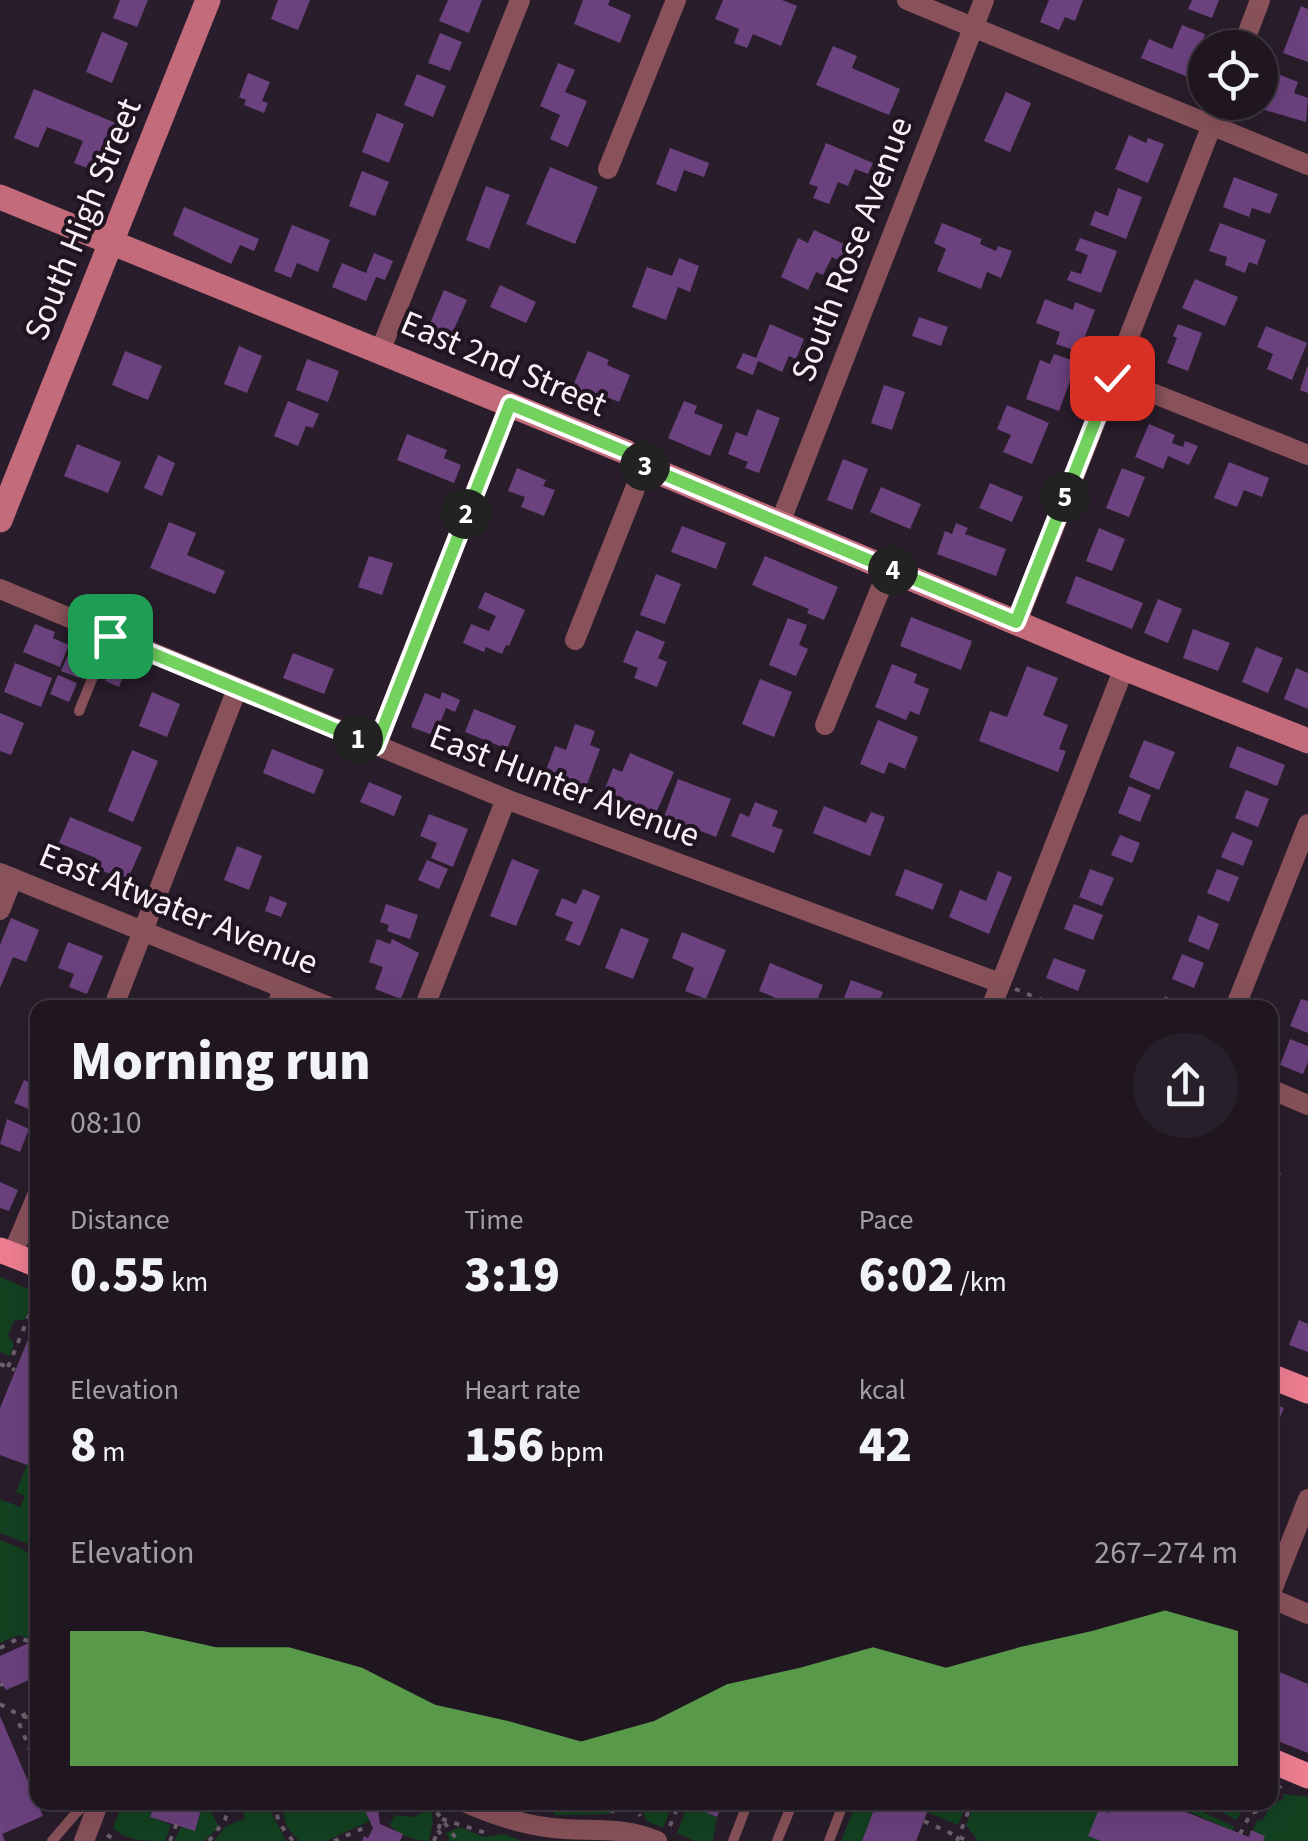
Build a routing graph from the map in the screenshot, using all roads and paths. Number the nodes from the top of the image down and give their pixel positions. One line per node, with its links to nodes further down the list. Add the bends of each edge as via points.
1 (208, 0): 14 (street, South High Street)
2 (520, 0): 15 (street)
3 (676, 0): 12 (street)
4 (907, 0): 7 (street)
5 (984, 0): 7 (street, South Rose Avenue)
6 (1260, 0): 8 (street)
7 (972, 26): 10 (street); 21 (street, South Rose Avenue)
8 (1249, 30)
9 (1214, 120): 10 (street)
10 (1212, 126): 11 (street); 16 (street)
11 (1308, 165)
12 (608, 170)
13 (0, 197): 14 (street, East 2nd Street)
14 (110, 243): 15 (street, East 2nd Street); 20 (street, South High Street)
15 (380, 349): 17 (street, East 2nd Street)
16 (1112, 378): 18 (street); 24 (street)
17 (510, 404): 19 (street, East 2nd Street, via 626,452); 32 (street)
18 (1308, 455)
19 (644, 466): 21 (street, East 2nd Street); 26 (street)
20 (0, 520)
21 (780, 523): 22 (street, East 2nd Street)
22 (889, 568): 24 (street, East 2nd Street); 30 (street)
23 (0, 589): 25 (street, East Hunter Avenue)
24 (1016, 622): 27 (street, East 2nd Street)
25 (110, 636): 28 (street, East Hunter Avenue); 29 (lane)
26 (575, 640)
27 (1124, 668): 31 (street, East 2nd Street); 38 (street)
28 (238, 689): 32 (street, East Hunter Avenue); 37 (street)
29 (79, 711)
30 (825, 724)
31 (1308, 741)
32 (376, 746): 33 (street, East Hunter Avenue)
33 (506, 799): 38 (street, East Hunter Avenue); 43 (street)
34 (1308, 824): 46 (street)
35 (6, 876): 36 (street); 37 (street, East Atwater Avenue)
36 (0, 910)
37 (143, 933): 39 (street, East Atwater Avenue); 40 (street)
38 (1000, 984): 44 (street); 45 (path)
39 (279, 987): 41 (lane); 42 (street, East Atwater Avenue)
40 (115, 1000)
41 (273, 1000)
42 (312, 1000)
43 (427, 1000)
44 (993, 1000)
45 (1041, 1000)
46 (1238, 1000)
47 (1278, 1092): 48 (street)
48 (1308, 1105)
49 (30, 1208): 50 (street)
50 (6, 1253): 51 (main road)
51 (30, 1263)
52 (30, 1313): 53 (path)
53 (2, 1365): 54 (path)
54 (15, 1370)
55 (1278, 1379): 56 (main road)
56 (1308, 1391)
57 (1308, 1498): 58 (street)
58 (1278, 1575)
59 (1278, 1600): 60 (street)
60 (1308, 1614)
61 (30, 1642): 62 (path, via 19,1638)
62 (0, 1648)
63 (0, 1704): 64 (path)
64 (11, 1710): 66 (path); 67 (path)
65 (30, 1712): 67 (path)
66 (0, 1716)
67 (21, 1716): 68 (path); 69 (path)
68 (30, 1718)
69 (30, 1750)
70 (1278, 1763): 71 (main road)
71 (1308, 1776)
72 (1283, 1784): 73 (path)
73 (1278, 1789)
74 (80, 1810): 97 (lane)
75 (96, 1810): 98 (street)
76 (228, 1810): 100 (path)
77 (276, 1810): 96 (path)
78 (435, 1810): 88 (path)
79 (486, 1810): 94 (street, via 525,1824)
80 (676, 1810): 94 (path)
81 (745, 1810): 105 (lane)
82 (790, 1810): 106 (lane)
83 (841, 1810): 107 (lane)
84 (969, 1810): 95 (path)
85 (1250, 1810): 87 (path)
86 (1262, 1810): 87 (path)
87 (1251, 1813): 93 (path)
88 (442, 1819): 92 (path); 104 (path)
89 (924, 1821): 95 (path)
90 (177, 1824): 99 (path)
91 (366, 1827): 101 (path)
92 (438, 1830): 102 (path); 103 (path)
93 (1240, 1834)
94 (662, 1838)
95 (958, 1838): 108 (path)
96 (290, 1840)
97 (52, 1841)
98 (84, 1841)
99 (170, 1841)
100 (210, 1841)
101 (334, 1841)
102 (434, 1841)
103 (445, 1841)
104 (458, 1841)
105 (733, 1841)
106 (778, 1841)
107 (829, 1841)
108 (968, 1841)

